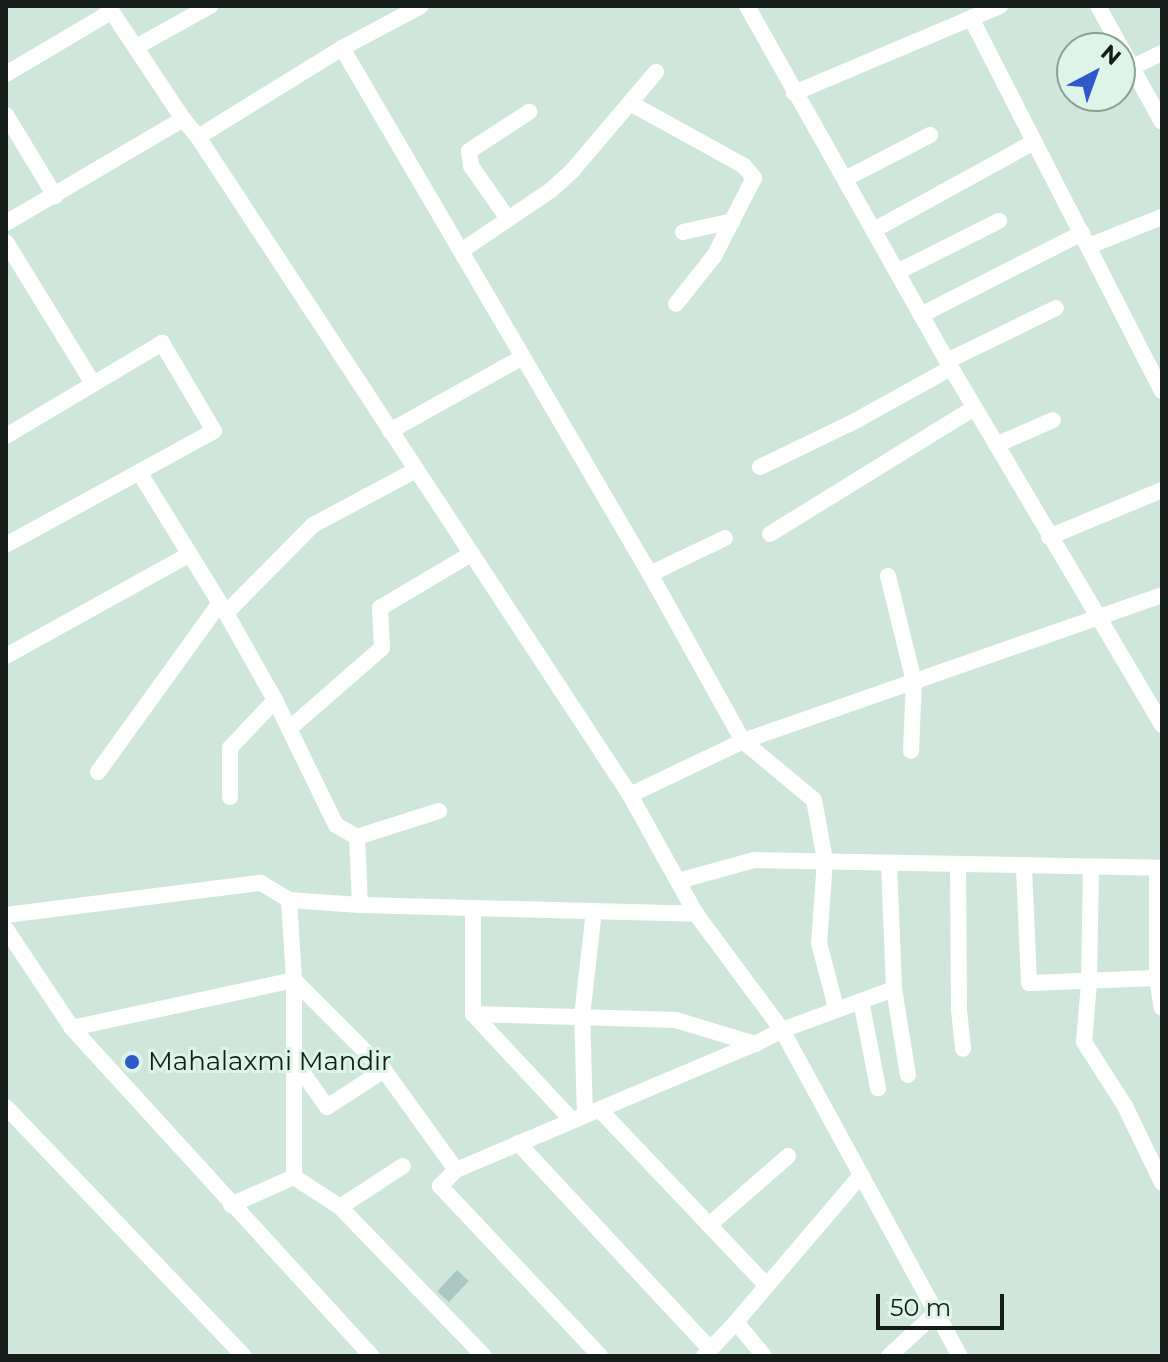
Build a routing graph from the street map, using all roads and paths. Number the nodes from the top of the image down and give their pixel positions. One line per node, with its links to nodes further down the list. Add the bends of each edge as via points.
1 (210, 6): 9 (street)
2 (421, 6): 10 (street)
3 (1000, 6): 7 (street)
4 (1098, 6): 8 (street)
5 (750, 7): 16 (street)
6 (110, 9): 9 (street); 14 (street)
7 (971, 18): 16 (street); 24 (street)
8 (1109, 32)
9 (136, 47): 20 (street)
10 (342, 48): 23 (street); 36 (street)
11 (1162, 53): 12 (street)
12 (1136, 64)
13 (656, 72): 17 (street)
14 (6, 74)
15 (1136, 85): 21 (street)
16 (794, 93): 25 (street)
17 (630, 103): 28 (street, via 572,171); 29 (street, via 750,170 752,186)
18 (529, 112): 28 (street, via 469,151 471,166)
19 (6, 115): 26 (street)
20 (183, 119): 23 (street); 26 (street)
21 (1162, 122)
22 (930, 135): 25 (street)
23 (198, 137): 47 (street)
24 (1034, 142): 32 (street); 34 (street)
25 (845, 179): 32 (street)
26 (55, 196): 31 (street)
27 (1162, 217): 34 (street)
28 (508, 219): 36 (street)
29 (733, 221): 33 (street); 38 (street)
30 (999, 221): 37 (street)
31 (6, 223)
32 (874, 230): 37 (street)
33 (683, 232)
34 (1085, 240): 40 (street); 44 (street)
35 (6, 242): 43 (street)
36 (461, 251): 41 (street)
37 (897, 272): 40 (street)
38 (676, 304)
39 (1056, 308): 42 (street)
40 (921, 315): 42 (street)
41 (523, 357): 47 (street); 60 (street)
42 (949, 364): 45 (street); 50 (street, via 855,421)
43 (92, 382): 48 (street); 52 (street, via 162,343 214,431)
44 (1162, 391)
45 (974, 408): 49 (street); 54 (street)
46 (1053, 420): 49 (street)
47 (390, 431): 51 (street)
48 (6, 436)
49 (996, 445): 55 (street)
50 (760, 467)
51 (416, 470): 59 (street); 63 (street, via 313,525)
52 (139, 472): 57 (street); 58 (street)
53 (1162, 490): 55 (street)
54 (770, 534)
55 (1049, 537): 64 (street)
56 (725, 538): 60 (street)
57 (6, 545)
58 (190, 554): 63 (street); 65 (street)
59 (471, 554): 69 (street, via 380,608 382,648); 73 (street)
60 (650, 574): 70 (street)
61 (888, 576): 66 (street)
62 (1162, 595): 64 (street)
63 (223, 608): 67 (street); 72 (street)
64 (1099, 619): 66 (street); 68 (street)
65 (6, 656)
66 (914, 682): 70 (street); 71 (street)
67 (275, 700): 69 (street); 74 (street, via 230,748)
68 (1159, 714)
69 (289, 729): 76 (street, via 336,825)
70 (743, 741): 73 (street); 77 (street, via 814,800)
71 (911, 751)
72 (98, 772)
73 (630, 795): 83 (street)
74 (230, 797)
75 (439, 811): 76 (street)
76 (357, 837): 85 (street)
77 (825, 860): 78 (street); 83 (street, via 754,860); 96 (street, via 819,943)
78 (889, 863): 79 (street); 94 (street)
79 (958, 866): 80 (street); 103 (street)
80 (1024, 868): 81 (street); 93 (street, via 1029,983)
81 (1091, 868): 82 (street); 93 (street)
82 (1160, 868): 91 (street)
83 (678, 881): 88 (street)
84 (289, 900): 85 (street); 89 (street, via 261,883); 92 (street)
85 (360, 905): 86 (street)
86 (473, 909): 87 (street); 98 (street)
87 (594, 911): 88 (street); 99 (street)
88 (696, 914): 101 (street)
89 (6, 915)
90 (6, 929): 100 (street)
91 (1157, 978): 93 (street); 97 (street)
92 (294, 980): 100 (street); 104 (street); 105 (street)
93 (1089, 983): 116 (street, via 1084,1042 1125,1106)
94 (894, 989): 95 (street); 106 (street)
95 (861, 1001): 96 (street); 107 (street)
96 (836, 1008): 101 (street)
97 (1162, 1008)
98 (473, 1014): 99 (street); 109 (street)
99 (582, 1016): 102 (street, via 676,1020); 109 (street)
100 (72, 1028): 117 (street)
101 (782, 1030): 102 (street); 114 (street)
102 (755, 1044): 109 (street)
103 (963, 1049)
104 (295, 1062): 105 (street, via 327,1107); 115 (street)
105 (384, 1070): 113 (street)
106 (908, 1075)
107 (878, 1088)
108 (6, 1107): 124 (street)
109 (586, 1115): 110 (street); 119 (street)
110 (518, 1143): 113 (street); 123 (street)
111 (788, 1156): 119 (street)
112 (403, 1166): 118 (street)
113 (456, 1170): 127 (street, via 440,1186)
114 (861, 1175): 120 (street); 121 (street)
115 (294, 1177): 117 (street); 118 (street)
116 (1162, 1183)
117 (231, 1205): 125 (street)
118 (340, 1207): 126 (street)
119 (709, 1225): 120 (street)
120 (766, 1285): 122 (street)
121 (936, 1313): 129 (street); 130 (street)
122 (736, 1322): 123 (street); 128 (street)
123 (707, 1352)
124 (244, 1356)
125 (372, 1356)
126 (484, 1356)
127 (600, 1356)
128 (764, 1356)
129 (889, 1356)
130 (960, 1356)

